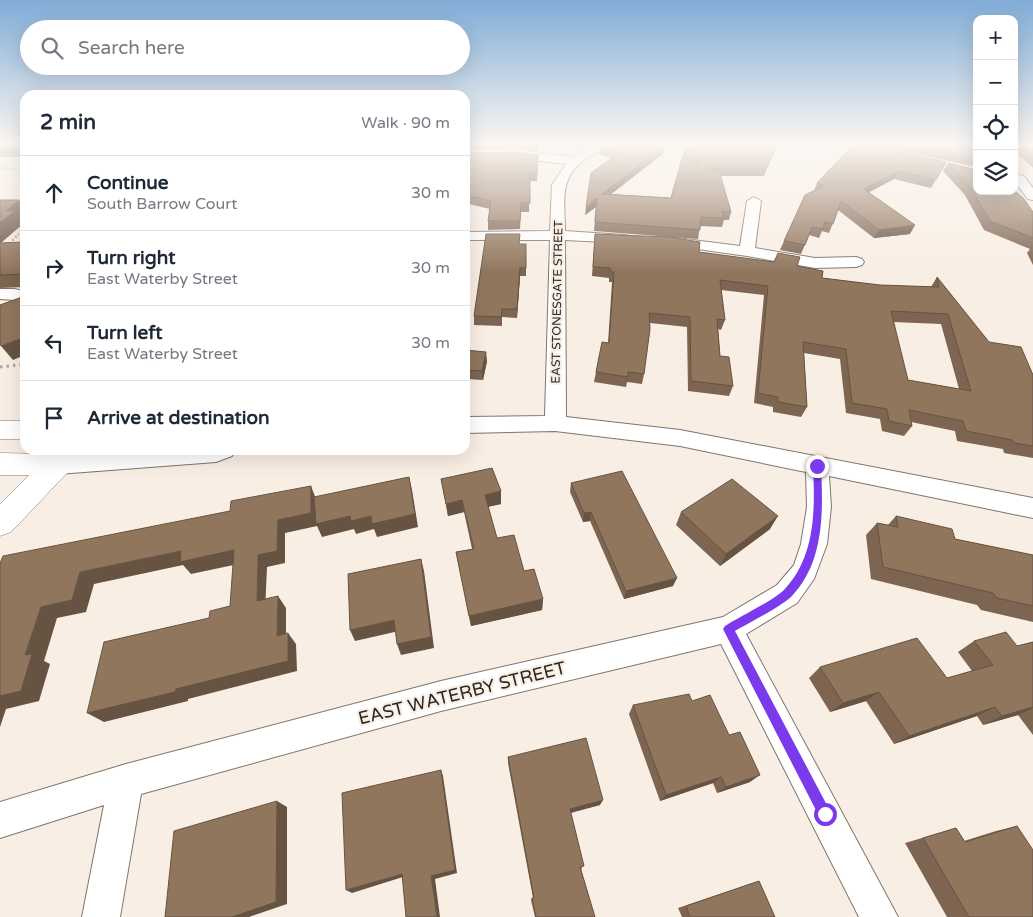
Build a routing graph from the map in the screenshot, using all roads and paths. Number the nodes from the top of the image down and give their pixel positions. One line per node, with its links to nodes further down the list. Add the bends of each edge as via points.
1 (558, 187): 4 (street, EAST STONESGATE STREET)
2 (754, 201): 9 (street)
3 (20, 234): 8 (path, via 5,247)
4 (558, 235): 5 (street); 6 (street); 17 (street, EAST STONESGATE STREET)
5 (470, 236)
6 (637, 239)
7 (657, 240): 9 (street)
8 (11, 246)
9 (747, 251): 10 (street, via 815,263)
10 (856, 262)
11 (0, 294): 12 (street)
12 (20, 296)
13 (20, 305): 14 (street)
14 (0, 316)
15 (20, 365): 16 (path)
16 (0, 367)
17 (555, 423): 18 (street); 25 (street, via 680,438)
18 (470, 424)
19 (0, 430): 20 (main road)
20 (20, 430)
21 (20, 450): 24 (main road)
22 (166, 455): 23 (street)
23 (65, 457): 24 (main road); 27 (main road)
24 (2, 466)
25 (817, 466): 26 (street); 28 (street, EAST WATERBY STREET, via 819,507 814,544 805,571 787,594)
26 (1033, 508)
27 (0, 523)
28 (728, 629): 29 (street, EAST WATERBY STREET, via 441,696); 32 (street)
29 (126, 781): 30 (street, EAST WATERBY STREET); 31 (street)
30 (0, 820)
31 (101, 917)
32 (879, 917)

